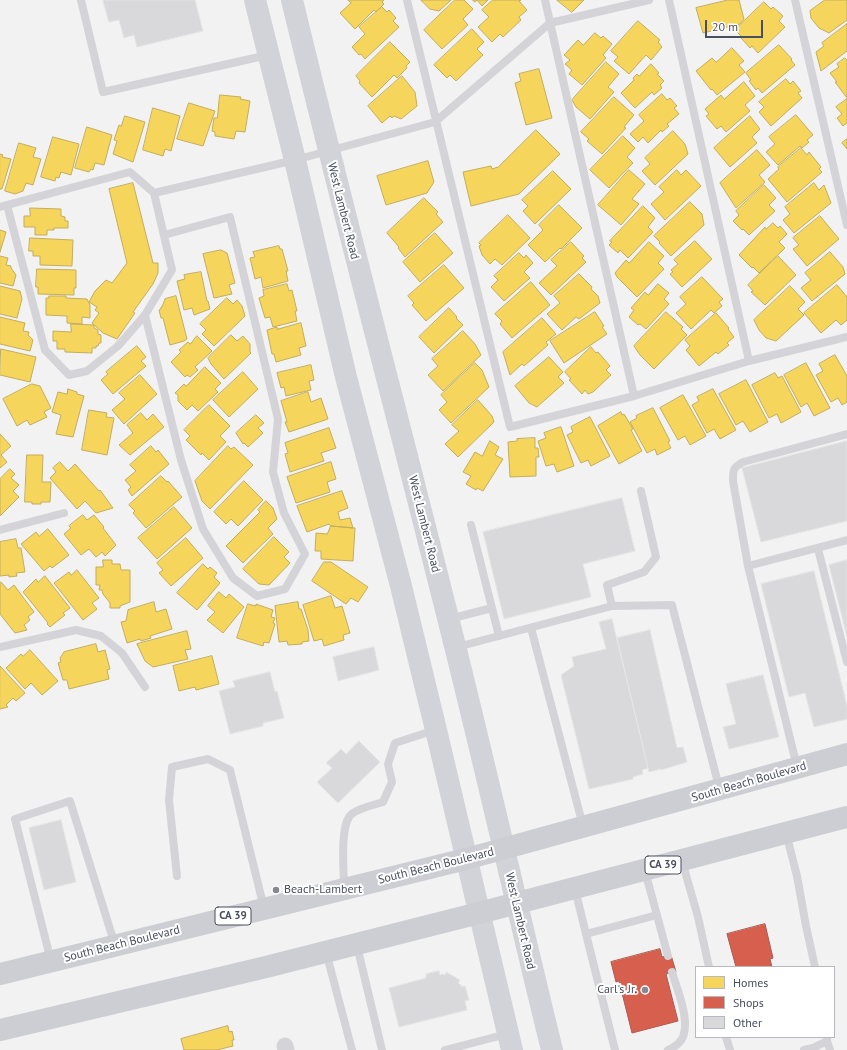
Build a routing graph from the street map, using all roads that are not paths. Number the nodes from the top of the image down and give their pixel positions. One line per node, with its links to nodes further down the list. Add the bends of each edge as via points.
1 (81, 0): 10 (lane, via 103,92)
2 (255, 0): 10 (main road)
3 (292, 0): 12 (main road, West Lambert Road)
4 (407, 0): 11 (lane)
5 (544, 0): 9 (lane)
6 (649, 0): 9 (lane)
7 (669, 0): 20 (lane)
8 (795, 0): 16 (lane)
9 (550, 23): 11 (lane); 21 (lane)
10 (269, 54): 13 (main road)
11 (435, 122): 12 (lane); 21 (lane, via 510,427)
12 (328, 150): 13 (lane); 32 (main road, West Lambert Road)
13 (296, 160): 14 (lane); 39 (main road, via 346,377)
14 (154, 193): 15 (lane, via 130,172); 17 (lane)
15 (3, 206): 18 (lane, via 45,350 69,375 87,370 118,346)
16 (847, 225)
17 (164, 235): 18 (lane, via 172,270); 18 (lane, via 230,218 278,419 273,472 284,513 306,554 285,589 257,596 233,578 203,529 181,460)
18 (145, 315)
19 (847, 337): 20 (lane)
20 (749, 361): 21 (lane)
21 (634, 396)
22 (847, 434): 29 (lane, via 736,466 733,481)
23 (641, 491): 30 (lane, via 656,557 644,572 607,585)
24 (64, 513): 26 (lane)
25 (471, 525): 31 (lane)
26 (0, 530)
27 (847, 540): 28 (lane)
28 (818, 549): 29 (lane); 37 (lane)
29 (748, 566): 41 (lane)
30 (612, 606): 33 (lane); 42 (lane, via 672,605)
31 (492, 608): 32 (lane); 34 (lane)
32 (448, 619): 36 (main road, West Lambert Road)
33 (531, 628): 34 (lane); 44 (lane)
34 (499, 636): 36 (lane)
35 (0, 647): 38 (lane, via 76,630 101,636 122,653)
36 (455, 647): 46 (main road, West Lambert Road)
37 (847, 662)
38 (145, 687)
39 (436, 730): 47 (main road); 52 (lane, via 395,743 388,764 392,782 383,802 349,816 344,832)
40 (847, 754): 41 (main road, South Beach Boulevard / CA 39)
41 (797, 768): 42 (main road, South Beach Boulevard / CA 39)
42 (720, 790): 44 (main road, South Beach Boulevard / CA 39)
43 (847, 817): 45 (main road, CA 39)
44 (583, 826): 46 (main road, South Beach Boulevard / CA 39)
45 (786, 832): 48 (main road, CA 39); 64 (lane)
46 (504, 849): 47 (main road, South Beach Boulevard / CA 39); 53 (main road, West Lambert Road)
47 (466, 859): 52 (main road, South Beach Boulevard / CA 39); 55 (main road)
48 (682, 860): 49 (main road, CA 39); 63 (lane)
49 (645, 870): 51 (main road, CA 39); 56 (lane)
50 (177, 876): 54 (lane, via 169,800 172,767 208,759 230,770)
51 (574, 888): 53 (main road, CA 39); 57 (lane)
52 (344, 889): 54 (main road, South Beach Boulevard / CA 39)
53 (516, 904): 55 (main road, CA 39); 74 (main road, West Lambert Road)
54 (264, 908): 59 (main road, South Beach Boulevard / CA 39)
55 (479, 913): 58 (main road, CA 39); 70 (main road)
56 (657, 915): 57 (lane); 61 (lane)
57 (586, 934): 75 (lane)
58 (356, 944): 60 (main road, CA 39); 72 (lane)
59 (116, 945): 62 (main road, South Beach Boulevard / CA 39); 62 (lane, via 70,801 15,819)
60 (326, 952): 67 (main road, CA 39); 71 (lane)
61 (668, 956)
62 (51, 962): 66 (main road, South Beach Boulevard / CA 39)
63 (709, 966)
64 (815, 966)
65 (672, 972): 76 (lane, via 685,1018 684,1033 679,1043)
66 (0, 974)
67 (0, 1030)
68 (726, 1038): 77 (lane)
69 (827, 1039): 78 (lane, via 813,1048); 79 (lane)
70 (510, 1042): 73 (lane)
71 (352, 1050)
72 (382, 1050)
73 (445, 1050)
74 (552, 1050)
75 (615, 1050)
76 (668, 1050)
77 (730, 1050)
78 (804, 1050)
79 (830, 1050)

